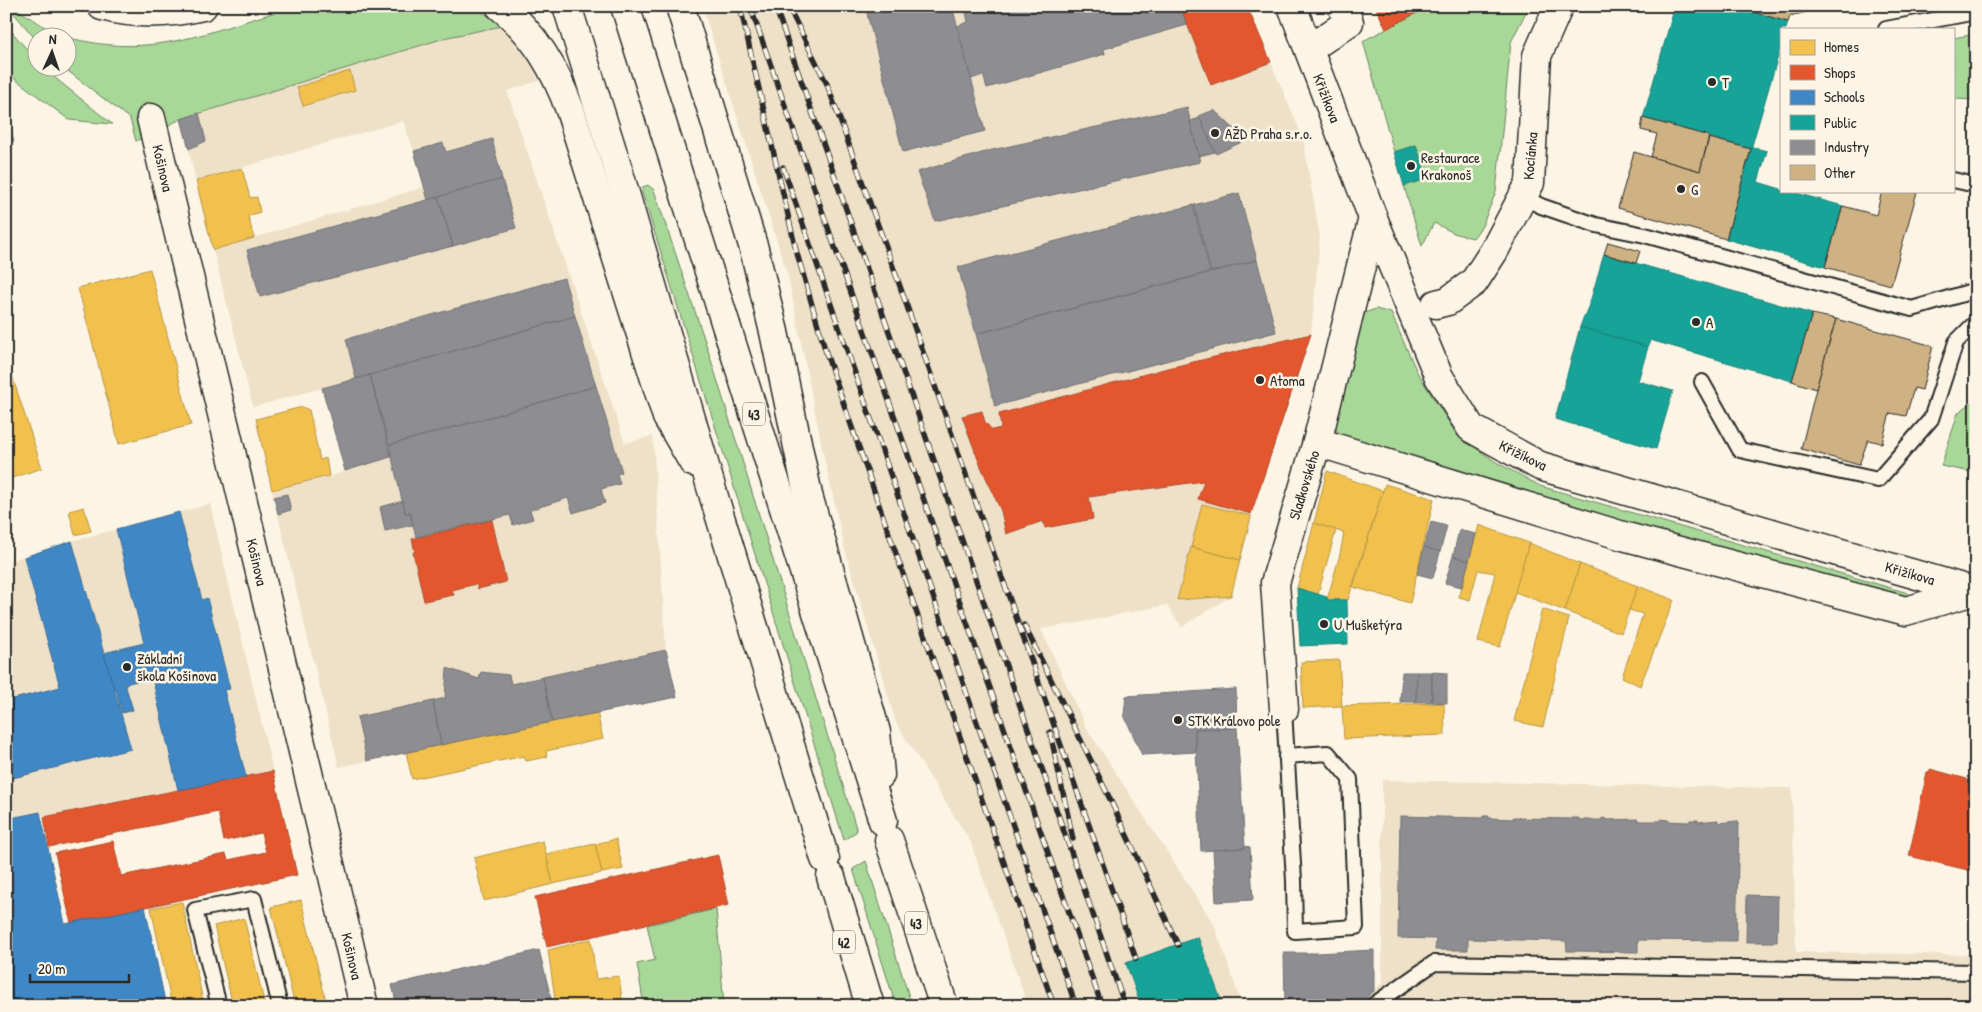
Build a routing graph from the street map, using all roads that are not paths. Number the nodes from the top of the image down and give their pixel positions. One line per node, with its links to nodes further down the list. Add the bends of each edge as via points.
1 (102, 6): 2 (main road, via 143,13)
2 (203, 6)
3 (500, 6): 23 (main road, via 543,51 558,80 667,417)
4 (567, 6): 23 (main road)
5 (624, 6): 27 (main road, 43)
6 (680, 6): 27 (main road, 43, via 762,282 808,495 876,732)
7 (1292, 6): 12 (main road, Křižíkova)
8 (1342, 6): 12 (main road, via 1349,22)
9 (1558, 6): 16 (main road, Kociánka, via 1537,56 1530,183)
10 (1976, 12): 11 (lane)
11 (1891, 28)
12 (1309, 49): 17 (main road, Křižíkova)
13 (151, 118): 32 (main road, Košinova)
14 (1954, 180): 15 (lane)
15 (1976, 184)
16 (1523, 197): 18 (lane, via 1596,225 1646,235 1912,309); 19 (main road, Kociánka, via 1474,282 1448,301)
17 (1373, 218): 22 (main road, Sladkovského); 24 (main road, Křižíkova, via 1438,377 1471,428 1540,466)
18 (1976, 290)
19 (1436, 304)
20 (1976, 322): 21 (lane, via 1956,342 1931,419 1878,480 1740,450)
21 (1702, 382)
22 (1317, 442): 24 (main road, Křižíkova, via 1623,536 1906,611); 25 (main road, Sladkovského, via 1275,583)
23 (714, 497): 28 (main road)
24 (1975, 592)
25 (1284, 709): 26 (lane, Sladkovského)
26 (1286, 756): 26 (lane, Sladkovského, via 1295,931 1356,927 1350,779 1328,753)
27 (886, 831): 35 (main road, 43)
28 (828, 868): 33 (main road, 42); 34 (main road)
29 (1976, 972): 36 (lane, via 1434,963)
30 (220, 1006): 31 (lane, via 195,910 254,899)
31 (280, 1006)
32 (364, 1006)
33 (856, 1006)
34 (870, 1006)
35 (944, 1006)
36 (1372, 1006)

